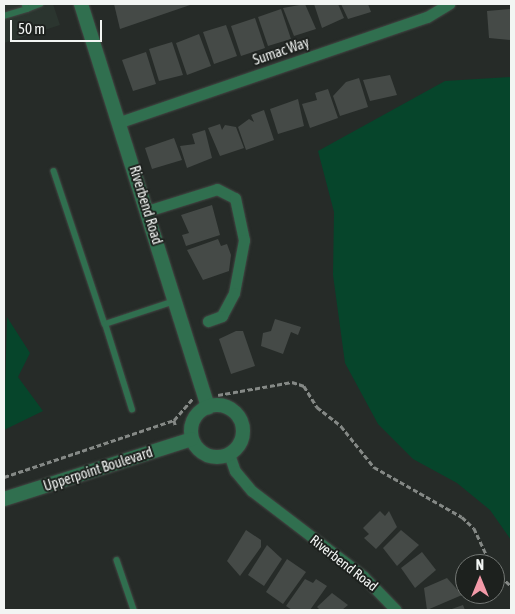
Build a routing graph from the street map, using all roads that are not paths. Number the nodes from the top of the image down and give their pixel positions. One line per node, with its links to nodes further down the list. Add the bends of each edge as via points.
1 (40, 4): 4 (lane)
2 (81, 4): 6 (street, Riverbend Road)
3 (449, 4): 6 (street, Sumac Way, via 427,18)
4 (26, 6): 5 (lane)
5 (4, 16)
6 (120, 122): 8 (street, Riverbend Road)
7 (54, 171): 11 (lane)
8 (147, 211): 9 (street, Riverbend Road); 10 (street, via 217,189 235,198 244,240 234,293 226,312)
9 (175, 301): 11 (lane); 12 (street, Riverbend Road)
10 (208, 321)
11 (105, 324): 13 (lane)
12 (202, 401): 14 (street, via 194,418); 15 (street, via 226,407 240,419 241,441)
13 (132, 410)
14 (192, 439): 15 (street, via 206,455); 16 (street, Upperpoint Boulevard)
15 (229, 454): 19 (street, Riverbend Road, via 235,471 252,491 362,576)
16 (4, 499)
17 (117, 560): 18 (lane)
18 (134, 610)
19 (396, 610)

